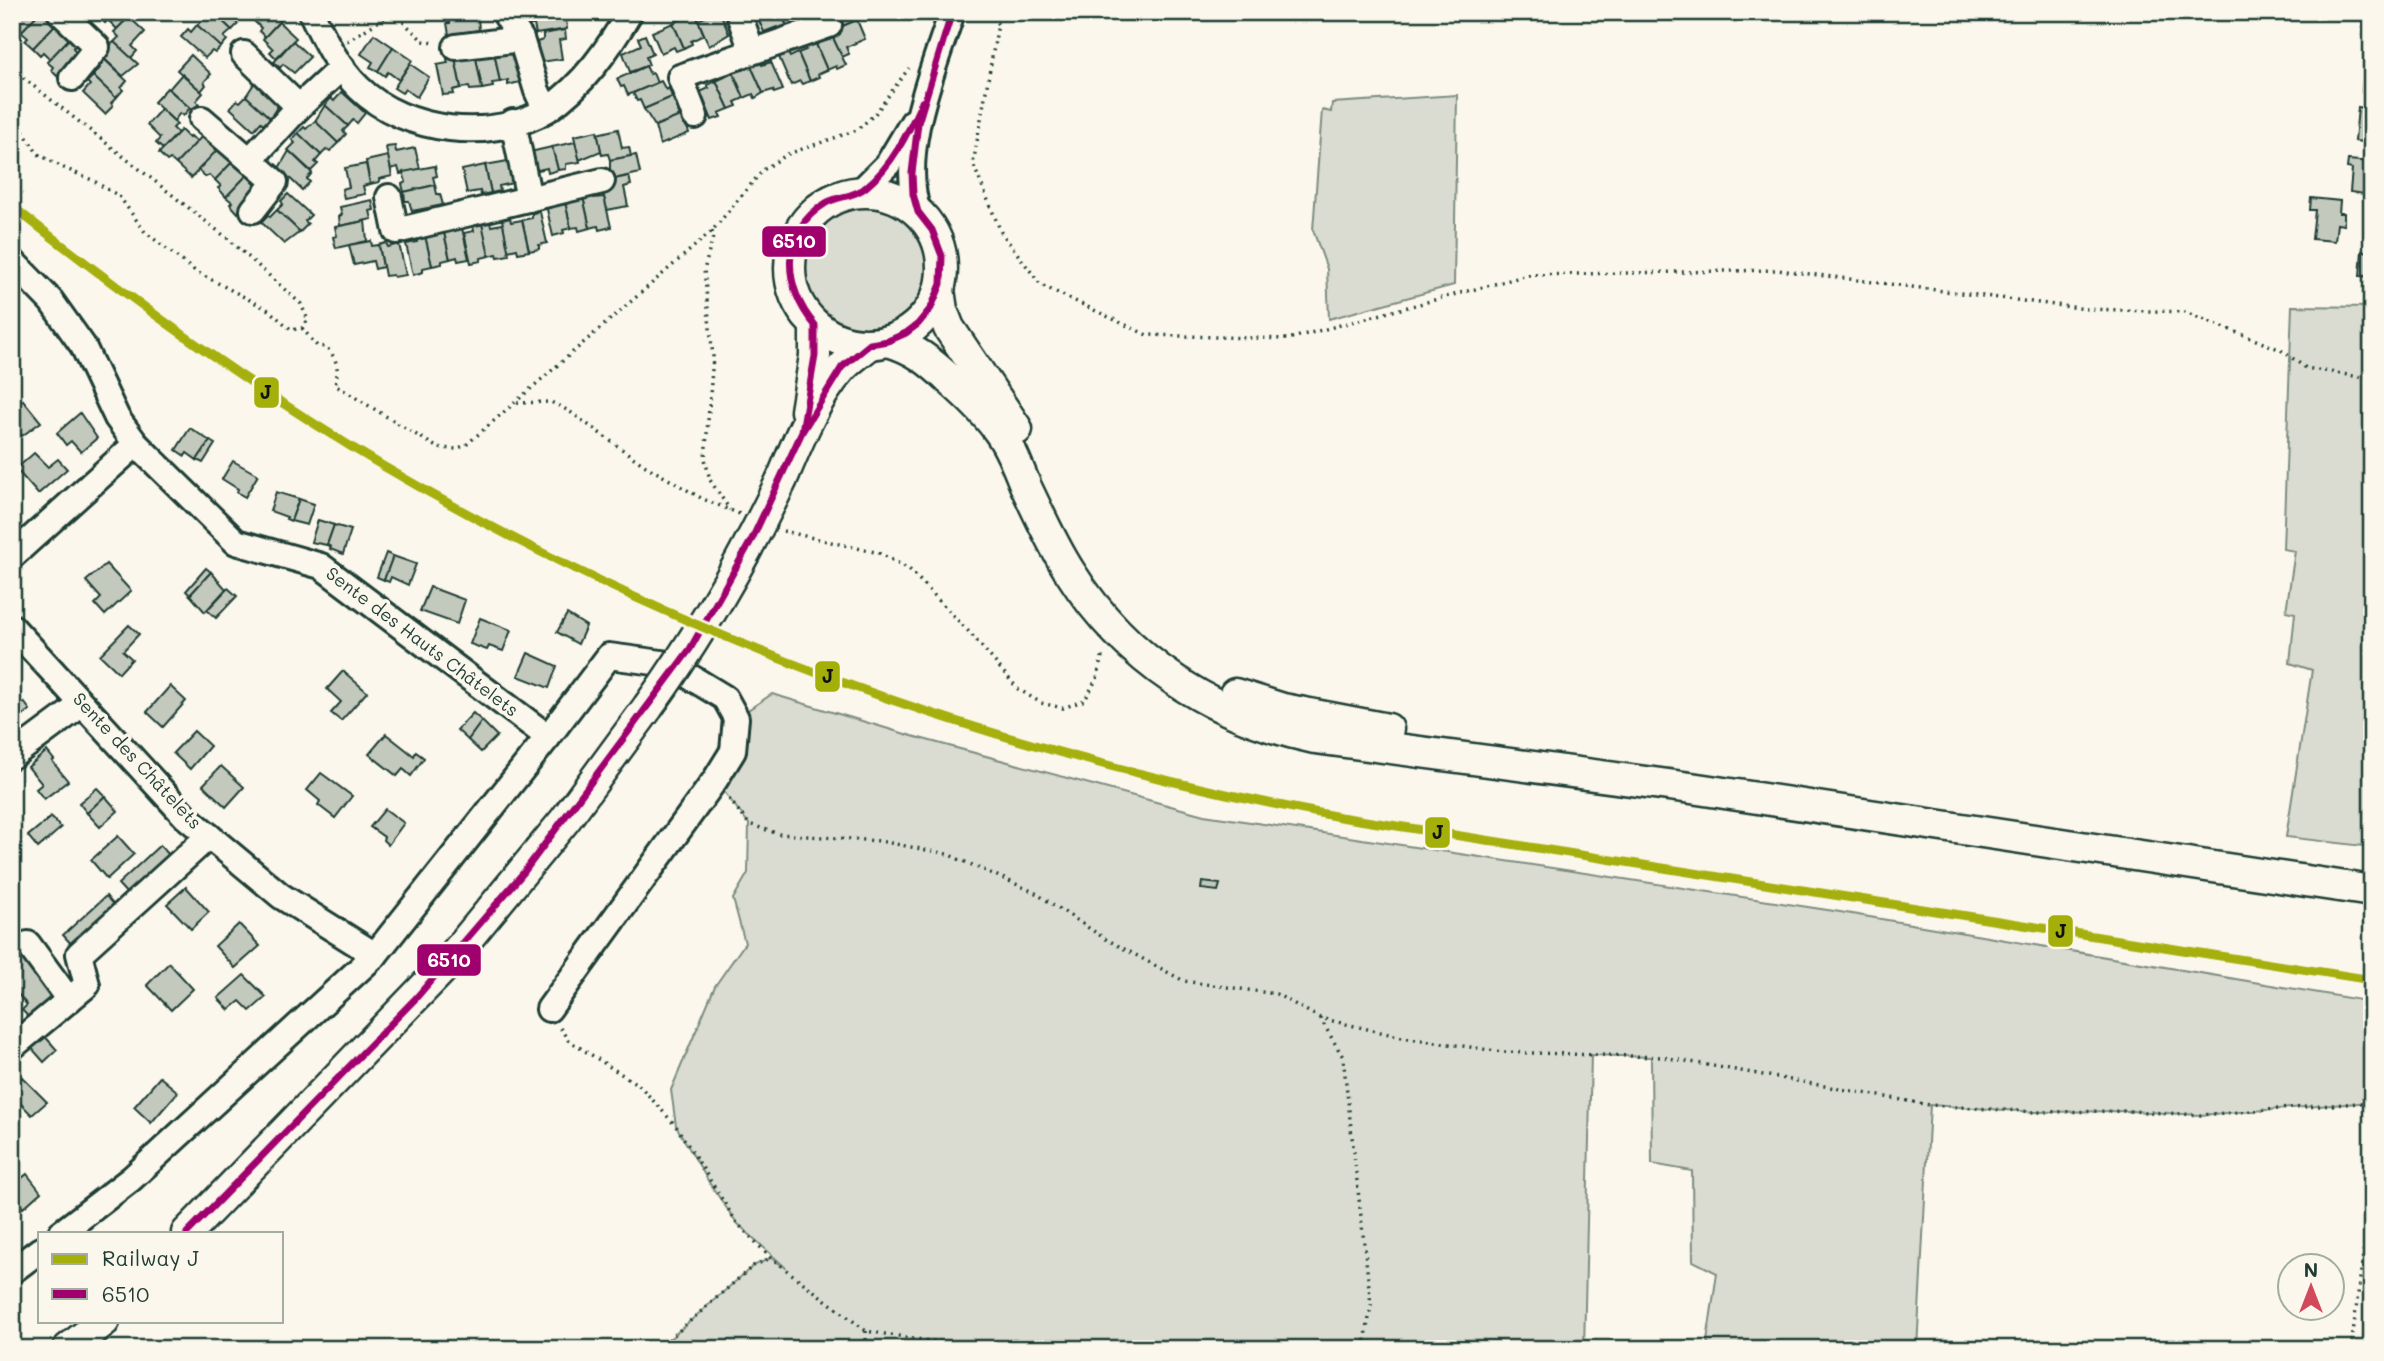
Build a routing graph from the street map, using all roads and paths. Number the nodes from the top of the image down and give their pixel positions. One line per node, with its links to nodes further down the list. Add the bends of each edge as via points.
1 (60, 12): 17 (street, via 97,47)
2 (311, 12): 14 (street)
3 (393, 12): 11 (path, via 424,41); 14 (path)
4 (504, 12): 10 (street)
5 (630, 12): 21 (street, via 588,72)
6 (738, 12): 12 (street)
7 (952, 12): 18 (street)
8 (987, 12): 38 (path, via 998,24 974,164 1001,232 1041,285 1147,335 1289,339 1528,275 1778,270 2087,309 2185,312 2281,350 2306,368)
9 (829, 25): 12 (street)
10 (521, 39): 11 (street); 21 (street)
11 (456, 47)
12 (752, 51): 22 (street, via 680,77)
13 (244, 54): 19 (street)
14 (336, 59): 19 (street); 24 (street, via 359,88 411,120 454,130 482,130)
15 (912, 63): 32 (path, via 875,114 857,130 788,154 764,170)
16 (12, 69): 36 (path, via 227,238 301,304 308,320)
17 (72, 78)
18 (925, 96): 27 (street, via 903,142); 31 (street, via 912,173)
19 (299, 107): 25 (street)
20 (12, 110): 36 (path, via 38,154 119,196 145,232 195,271 267,309 292,330)
21 (546, 110): 24 (street)
22 (695, 116)
23 (202, 119): 25 (street)
24 (513, 122): 29 (street)
25 (250, 160): 30 (street, via 275,182)
26 (602, 181): 29 (street)
27 (860, 192): 31 (main road, via 891,196); 35 (main road, via 816,210 793,244 793,291)
28 (389, 197): 29 (street, via 396,231)
29 (529, 199)
30 (253, 210)
31 (918, 212): 34 (main road, via 940,251)
32 (712, 231): 39 (path); 42 (path, via 704,270 713,357 705,458 710,480)
33 (12, 261): 41 (street, Sente des Hauts Châtelets, via 51,301 83,346 117,418)
34 (939, 290): 37 (main road, via 922,320 906,333); 52 (main road, via 949,328 1016,427 1095,581 1137,631 1188,671 1226,691 1283,709)
35 (816, 325): 37 (main road, via 841,340); 40 (main road)
36 (303, 328): 39 (path, via 317,346 326,347 336,358 335,385 438,448 466,445)
37 (879, 343): 40 (main road, via 842,367); 52 (main road, via 925,357 999,430 1069,570 1093,604 1135,650 1208,701 1269,727 1315,738)
38 (2372, 375)
39 (515, 402): 42 (path, via 551,402 569,411 644,466)
40 (802, 432): 64 (main road, bridge, via 752,539 690,649 565,820 444,967)
41 (136, 443): 45 (street); 49 (street, Sente des Hauts Châtelets, via 236,542 321,566)
42 (730, 510): 43 (path)
43 (742, 515)
44 (780, 530): 47 (path, via 878,552 909,569 1018,689 1041,703 1063,708 1085,700)
45 (12, 556)
46 (12, 627): 48 (street, Sente des Châtelets)
47 (1103, 653)
48 (82, 704): 50 (street); 53 (street, Sente des Châtelets)
49 (548, 737): 51 (street, via 609,656 669,664 725,698 736,718 733,751); 56 (street)
50 (12, 756)
51 (715, 780): 58 (street); 59 (path, via 749,824 779,834 880,841 947,853 1034,892 1104,938 1184,981 1276,994)
52 (1690, 788): 54 (main road)
53 (209, 836): 56 (street, Sente des Châtelets, via 281,896); 57 (street, via 79,954 87,985)
54 (2372, 891)
55 (28, 944): 57 (street)
56 (375, 955): 63 (street, via 131,1179)
57 (69, 1000): 60 (street)
58 (549, 1009): 66 (path, via 568,1040 640,1086 676,1126 737,1223)
59 (1320, 1018): 61 (path, via 1402,1037 1503,1052 1663,1057 1930,1105 2200,1115); 78 (path, via 1343,1057 1371,1306)
60 (14, 1041)
61 (2372, 1102)
62 (2372, 1184): 79 (path)
63 (62, 1232)
64 (188, 1232)
65 (38, 1252): 67 (street)
66 (771, 1258): 69 (path); 73 (path, via 753,1266)
67 (12, 1271)
68 (102, 1323): 71 (main road); 72 (main road)
69 (866, 1331): 70 (path); 74 (path)
70 (988, 1347): 75 (path)
71 (68, 1349)
72 (83, 1349)
73 (657, 1349)
74 (866, 1349)
75 (1077, 1349)
76 (1116, 1349): 77 (path, via 1179,1345)
77 (1202, 1349)
78 (1364, 1349)
79 (2351, 1349)

